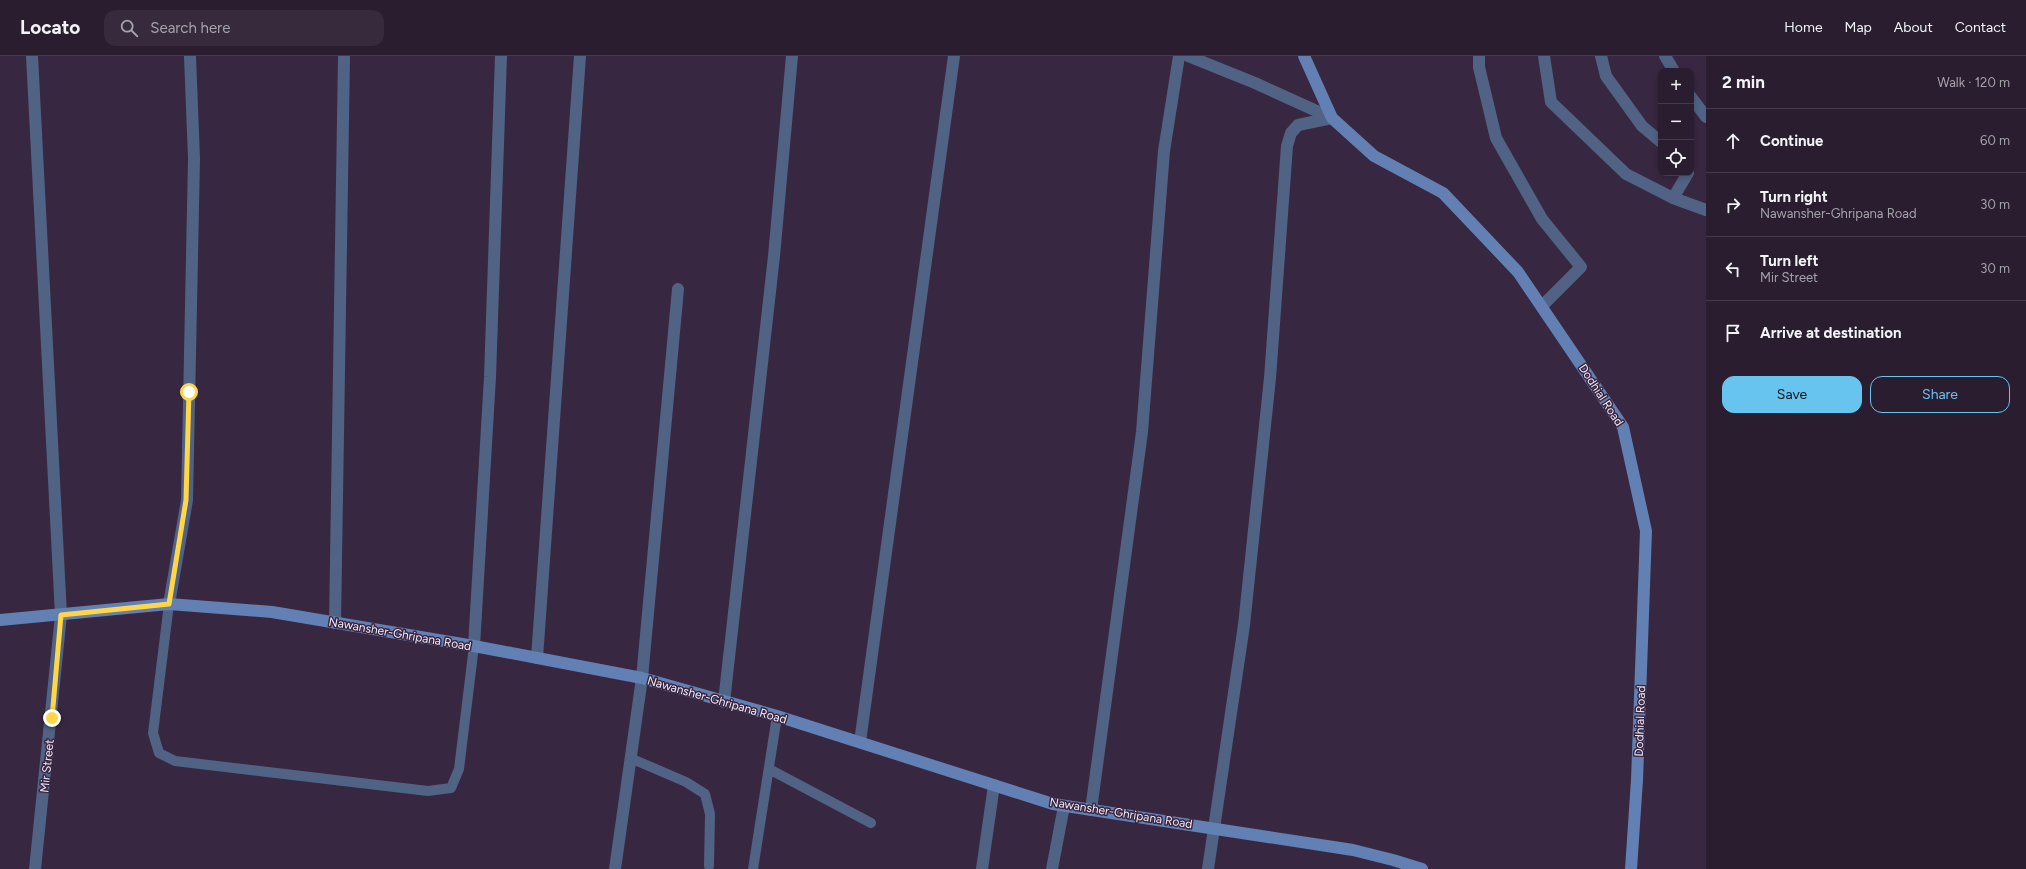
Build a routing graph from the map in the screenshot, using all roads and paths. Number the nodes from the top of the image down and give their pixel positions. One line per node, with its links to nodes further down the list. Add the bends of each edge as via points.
1 (32, 56): 26 (street, Mir Street)
2 (190, 56): 25 (street, via 194,159 186,500)
3 (344, 56): 28 (street)
4 (501, 56): 29 (street, via 490,377)
5 (580, 56): 30 (street)
6 (792, 56): 32 (street, via 774,256)
7 (954, 56): 34 (street)
8 (1179, 56): 39 (street, via 1164,151 1142,432)
9 (1188, 56): 18 (street)
10 (1304, 56): 18 (main road, Dodhial Road)
11 (1479, 56): 24 (street, via 1479,67 1496,138 1542,218 1581,267)
12 (1544, 56): 21 (street, via 1551,102 1626,174)
13 (1601, 56): 19 (street, via 1606,76 1642,126)
14 (1665, 56): 15 (street)
15 (1672, 68)
16 (1694, 101): 17 (street)
17 (1706, 117)
18 (1332, 118): 24 (main road, Dodhial Road, via 1374,156 1443,193 1518,272); 41 (street, via 1298,125 1291,133 1287,146 1270,378 1246,609)
19 (1659, 140)
20 (1686, 176): 21 (street)
21 (1673, 198): 22 (street)
22 (1706, 210)
23 (678, 289): 31 (street)
24 (1542, 306): 50 (main road, Dodhial Road, via 1623,427 1646,531 1638,780)
25 (169, 604): 26 (main road, Nawansher-Ghripana Road); 28 (main road, Nawansher-Ghripana Road, via 272,612); 29 (lane, via 152,733 159,753 175,761 428,791 451,788 459,769)
26 (61, 615): 27 (main road, Nawansher-Ghripana Road); 43 (street, Mir Street)
27 (0, 620)
28 (335, 623): 29 (main road, Nawansher-Ghripana Road)
29 (474, 646): 30 (main road, Nawansher-Ghripana Road)
30 (537, 658): 31 (main road, Nawansher-Ghripana Road)
31 (642, 678): 32 (main road, Nawansher-Ghripana Road); 35 (street)
32 (724, 702): 33 (main road, Nawansher-Ghripana Road)
33 (777, 716): 34 (main road, Nawansher-Ghripana Road); 36 (lane)
34 (860, 742): 37 (main road, Nawansher-Ghripana Road)
35 (630, 758): 42 (lane, via 686,782 706,794 710,814); 44 (street)
36 (769, 769): 40 (lane); 45 (lane)
37 (994, 785): 38 (main road, Nawansher-Ghripana Road); 46 (street)
38 (1064, 806): 39 (main road, Nawansher-Ghripana Road); 47 (street)
39 (1091, 810): 41 (main road, Nawansher-Ghripana Road)
40 (871, 823)
41 (1213, 829): 48 (street); 49 (main road, Nawansher-Ghripana Road, via 1353,850)
42 (709, 866)
43 (35, 869)
44 (615, 869)
45 (753, 869)
46 (982, 869)
47 (1052, 869)
48 (1208, 869)
49 (1422, 869)
50 (1631, 869)

